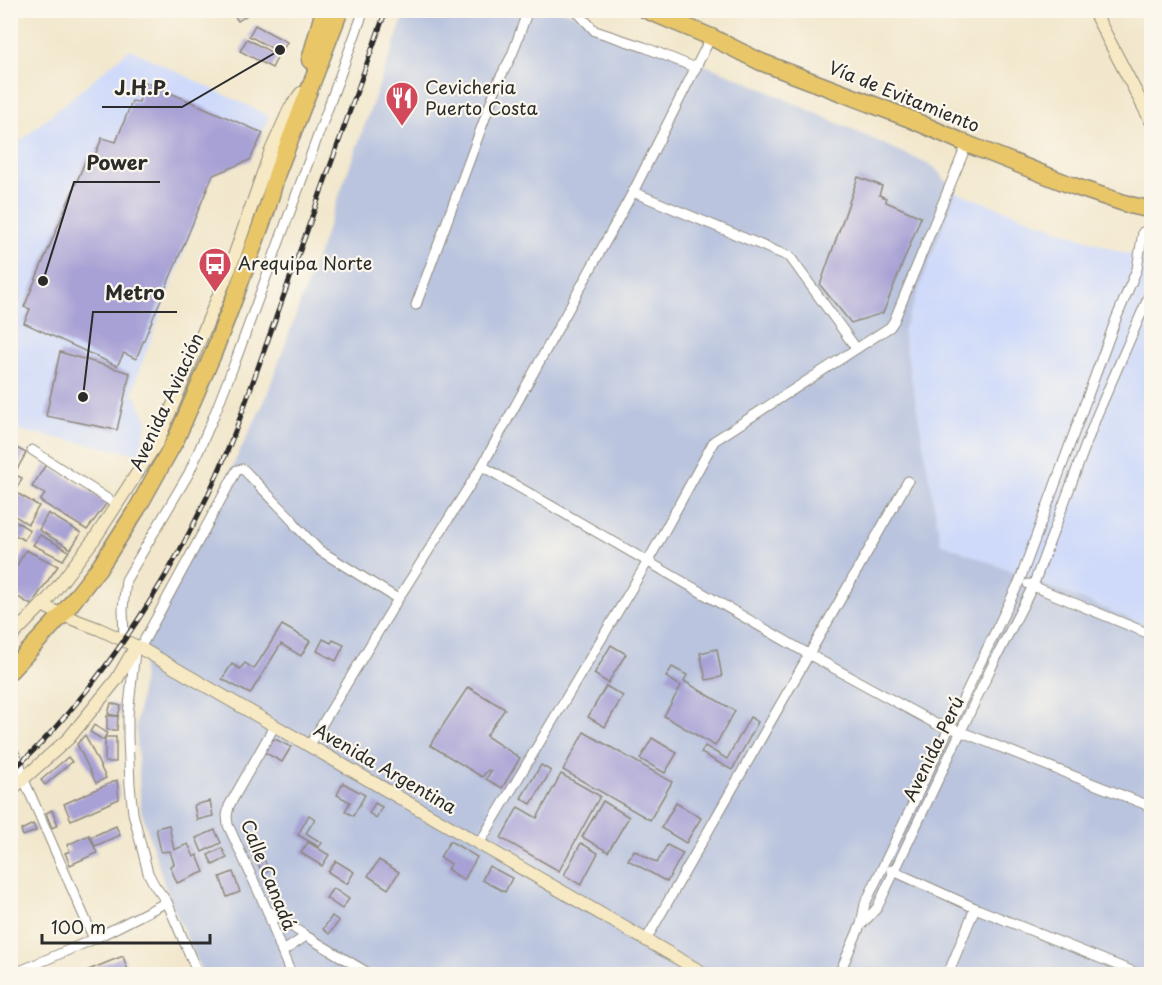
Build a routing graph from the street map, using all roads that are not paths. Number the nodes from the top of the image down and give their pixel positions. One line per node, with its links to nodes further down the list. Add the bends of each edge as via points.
1 (324, 10): 10 (highway, Avenida Aviación)
2 (340, 10): 10 (highway, Avenida Aviación)
3 (364, 10): 32 (street, via 213,418 189,472 126,580 123,609)
4 (528, 10): 17 (street)
5 (574, 10): 9 (street, via 594,32)
6 (646, 10): 8 (highway, Vía de Evitamiento)
7 (1093, 10): 11 (street)
8 (711, 37): 9 (street); 12 (highway, Vía de Evitamiento, via 761,62)
9 (696, 68): 13 (street)
10 (294, 112): 20 (highway, Avenida Aviación, via 269,173 267,209 213,354 176,439)
11 (1152, 123)
12 (967, 144): 14 (highway, Vía de Evitamiento); 18 (street, via 894,321)
13 (633, 192): 18 (street, via 790,257); 21 (street)
14 (1152, 210)
15 (1147, 233): 25 (street, Avenida Perú)
16 (1152, 289): 26 (street, Avenida Perú, via 1097,415)
17 (416, 305)
18 (856, 348): 24 (street, via 714,441)
19 (32, 450): 23 (street)
20 (160, 453): 23 (street); 29 (highway, Avenida Aviación, via 137,509)
21 (482, 466): 24 (street); 27 (street)
22 (908, 481): 33 (street)
23 (117, 505): 28 (street)
24 (648, 561): 33 (street); 43 (street)
25 (1020, 580): 26 (street); 36 (street, Avenida Perú)
26 (1033, 586): 30 (street); 37 (street, Avenida Perú)
27 (398, 599): 32 (street, via 319,550 243,469 237,470); 39 (street)
28 (42, 605): 29 (street, Avenida Argentina); 31 (street)
29 (62, 615): 32 (street, Avenida Argentina); 34 (highway, Avenida Aviación)
30 (1152, 635)
31 (10, 638)
32 (133, 645): 35 (street, Avenida Argentina); 40 (street, via 117,679 69,738); 46 (street, via 128,715 130,785 140,842)
33 (810, 655): 36 (street, via 936,724); 54 (street)
34 (10, 671)
35 (275, 725): 39 (street, Avenida Argentina); 49 (street, Calle Canadá, via 227,816)
36 (949, 727): 37 (street); 44 (street, Avenida Perú)
37 (961, 732): 42 (street); 45 (street, Avenida Perú)
38 (10, 746): 40 (street)
39 (309, 746): 43 (street, Avenida Argentina)
40 (24, 780): 41 (street); 53 (street)
41 (10, 791)
42 (1152, 807)
43 (479, 844): 54 (street, Avenida Argentina)
44 (884, 867): 45 (street); 51 (street, Avenida Perú, via 865,904)
45 (894, 871): 48 (street); 51 (street, Avenida Perú, via 877,908)
46 (155, 886): 47 (street); 50 (street, via 155,900)
47 (167, 902): 50 (street); 57 (street)
48 (975, 908): 62 (street); 63 (street)
49 (267, 910): 52 (street); 55 (street, Calle Canadá)
50 (149, 911): 53 (street)
51 (861, 924): 61 (street, Avenida Perú)
52 (306, 936): 55 (street); 59 (street)
53 (93, 939): 56 (street)
54 (646, 940): 60 (street, Avenida Argentina)
55 (282, 952): 58 (street, Calle Canadá)
56 (13, 975)
57 (198, 975)
58 (291, 975)
59 (370, 975)
60 (705, 975)
61 (839, 975)
62 (948, 975)
63 (1139, 975)

